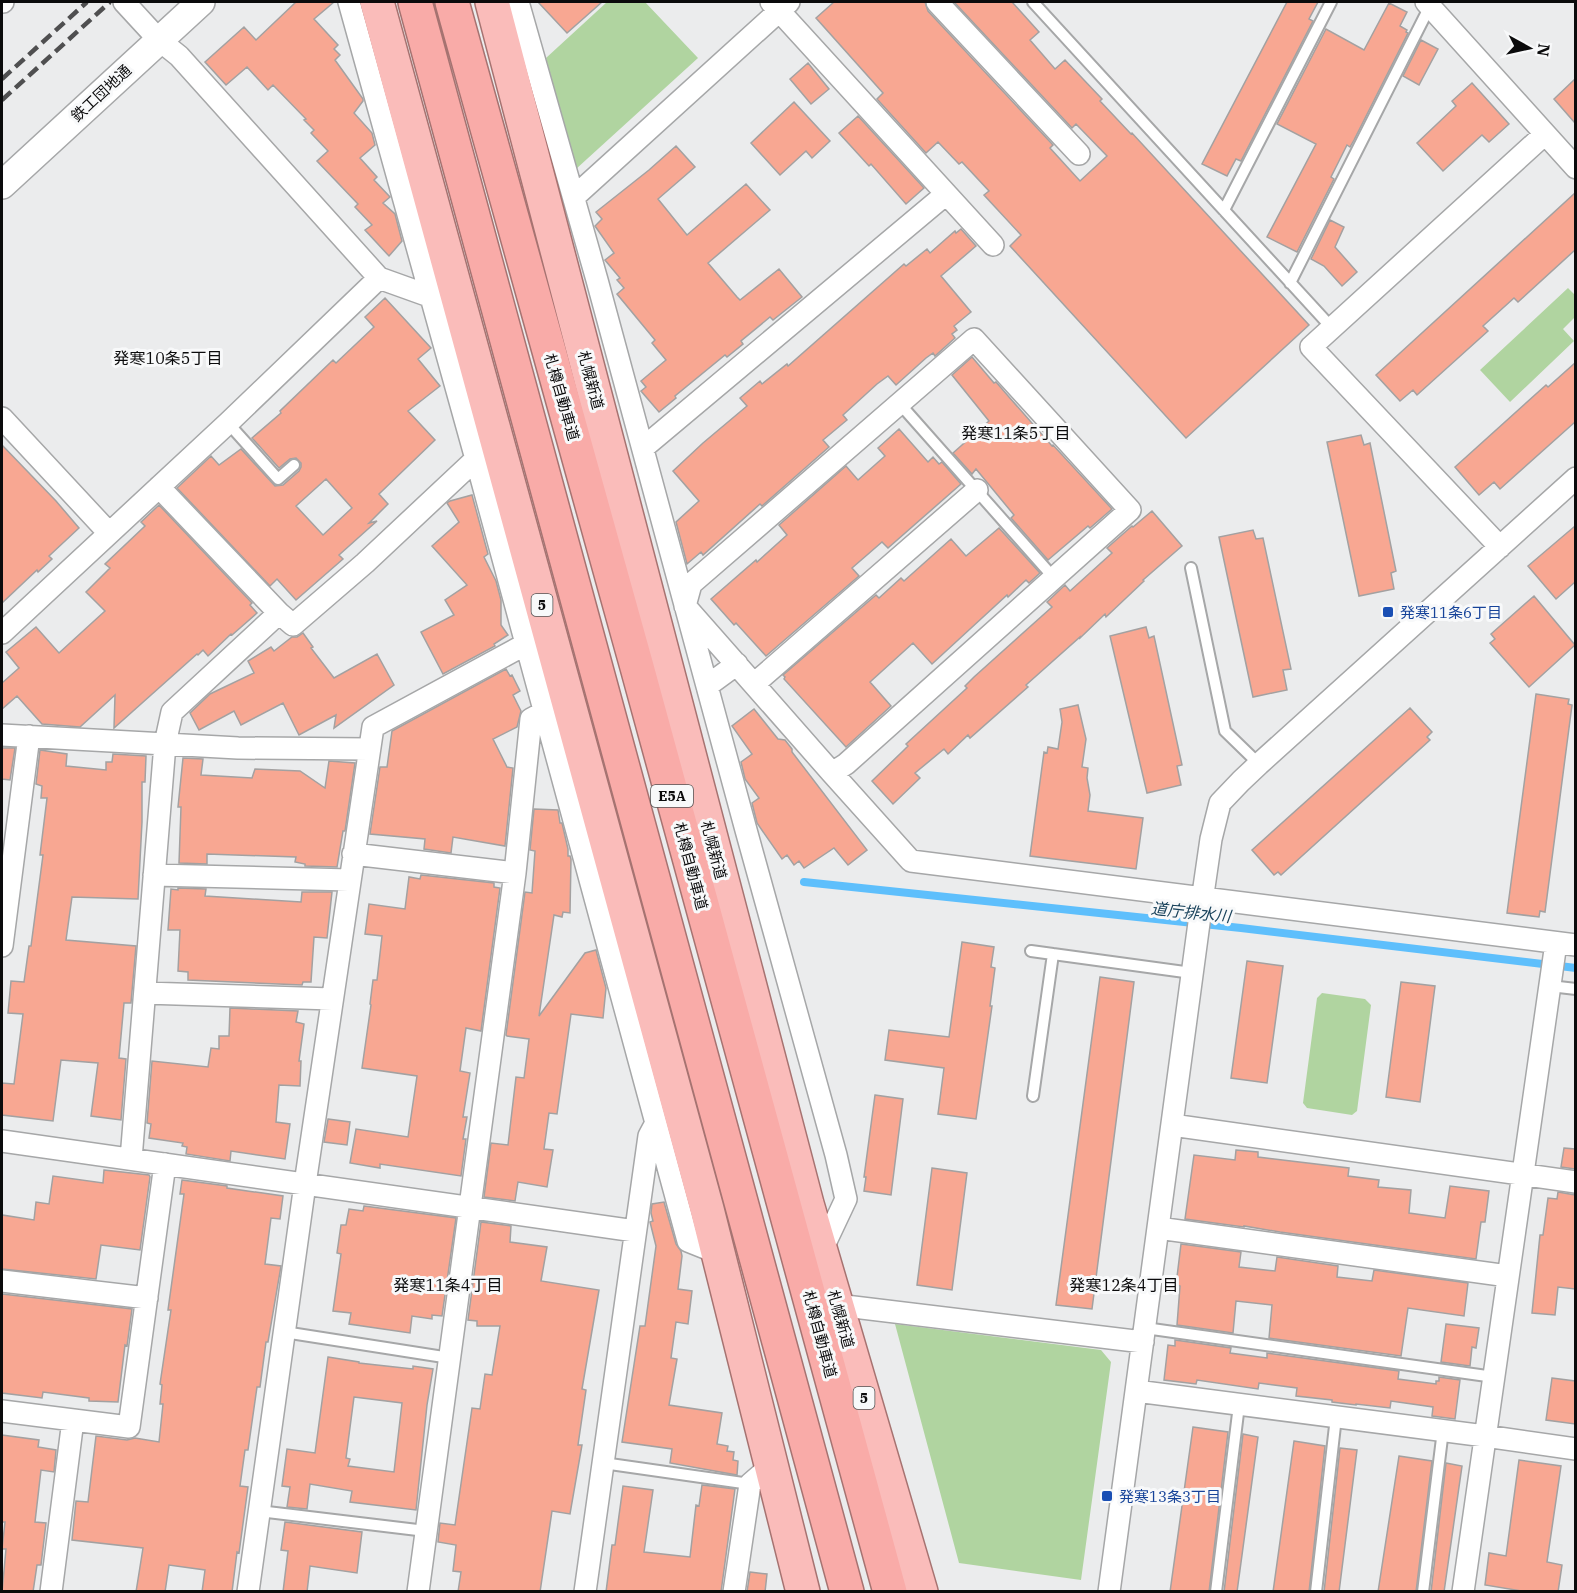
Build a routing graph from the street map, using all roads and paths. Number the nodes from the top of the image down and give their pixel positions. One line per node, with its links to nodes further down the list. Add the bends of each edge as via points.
1 (124, 2): 14 (street)
2 (201, 2): 14 (street, 鉄工団地通)
3 (349, 2): 25 (street)
4 (377, 2): 80 (highway, 5)
5 (415, 2): 108 (highway, E5A)
6 (452, 2): 109 (highway, 札樽自動車道 / E5A)
7 (492, 2): 81 (highway, 札幌新道 / 5)
8 (518, 2): 20 (street)
9 (937, 2): 16 (street)
10 (1033, 2): 21 (lane)
11 (1331, 2): 21 (lane)
12 (780, 4): 19 (street); 20 (street)
13 (1428, 4): 15 (street); 24 (lane)
14 (159, 40): 18 (street, 鉄工団地通); 23 (street, via 179,56)
15 (1545, 134): 17 (street); 26 (street)
16 (1079, 154)
17 (1575, 168)
18 (2, 185)
19 (946, 194): 22 (street); 30 (street)
20 (574, 197): 30 (street)
21 (1224, 210): 24 (lane)
22 (993, 245)
23 (379, 278): 25 (street); 29 (street)
24 (1290, 283): 26 (lane)
25 (432, 297): 31 (street)
26 (1332, 328): 37 (street, via 1311,347)
27 (900, 404): 35 (lane); 39 (street, via 974,339 1130,510); 40 (street, via 691,584)
28 (2, 418): 36 (street)
29 (228, 423): 32 (lane, via 279,479); 34 (street)
30 (643, 448): 40 (street)
31 (476, 459): 41 (street, via 292,625); 43 (street)
32 (294, 465)
33 (1575, 478): 37 (street)
34 (159, 487): 36 (street); 41 (street)
35 (977, 490): 39 (lane); 45 (street)
36 (109, 533): 42 (street)
37 (1500, 546): 52 (street)
38 (1191, 568): 52 (lane, via 1225,731)
39 (1054, 578): 53 (street)
40 (685, 606): 44 (street); 46 (street)
41 (279, 613): 50 (street, via 172,712)
42 (2, 633)
43 (526, 644): 47 (street); 51 (street, via 373,728)
44 (737, 664): 45 (street); 46 (street)
45 (753, 684): 53 (street)
46 (707, 686): 81 (street, via 846,1199)
47 (544, 712): 55 (street, via 531,719); 69 (street)
48 (2, 735): 49 (street)
49 (29, 736): 50 (street); 59 (street)
50 (165, 744): 51 (street); 56 (street)
51 (369, 749): 54 (street)
52 (1259, 764): 58 (street, via 1220,803)
53 (832, 773): 58 (street, via 911,861)
54 (353, 854): 55 (street); 57 (street)
55 (515, 873): 77 (street)
56 (154, 875): 57 (street); 66 (street)
57 (350, 880): 67 (street)
58 (1201, 903): 60 (street); 63 (street)
59 (2, 946)
60 (1562, 948): 64 (street)
61 (1031, 951): 62 (lane)
62 (1053, 954): 63 (lane); 68 (lane)
63 (1192, 973): 70 (street)
64 (1551, 982): 65 (lane); 74 (street)
65 (1575, 989)
66 (145, 993): 67 (street); 72 (street)
67 (332, 999): 76 (street)
68 (1033, 1096)
69 (656, 1123): 79 (street, via 649,1136); 80 (street, via 688,1241)
70 (1172, 1125): 74 (street); 78 (street)
71 (2, 1141): 72 (street)
72 (131, 1159): 73 (street)
73 (165, 1164): 76 (street); 84 (street)
74 (1523, 1175): 75 (street); 82 (street)
75 (1575, 1182)
76 (305, 1184): 77 (street); 86 (street)
77 (471, 1208): 79 (street); 88 (street)
78 (1158, 1228): 82 (street); 87 (street)
79 (636, 1231): 98 (street)
80 (718, 1252): 99 (highway, 5)
81 (821, 1252): 85 (highway, 札幌新道 / 5)
82 (1508, 1276): 89 (street)
83 (2, 1281): 84 (street)
84 (147, 1298): 94 (street, via 129,1427)
85 (837, 1305): 87 (street); 110 (highway, 札幌新道 / 5)
86 (284, 1332): 88 (lane); 100 (street)
87 (1144, 1335): 89 (lane); 90 (street)
88 (450, 1358): 101 (street)
89 (1494, 1377): 96 (street)
90 (1136, 1391): 91 (street); 111 (street)
91 (1239, 1405): 93 (street); 112 (lane)
92 (2, 1411): 94 (street)
93 (1336, 1417): 95 (street); 113 (lane)
94 (73, 1420): 102 (street)
95 (1443, 1430): 96 (street); 114 (lane)
96 (1485, 1436): 97 (street); 115 (street)
97 (1575, 1449)
98 (603, 1463): 99 (lane); 105 (street)
99 (761, 1475): 106 (street); 107 (highway, 5)
100 (259, 1511): 101 (lane); 103 (street)
101 (426, 1531): 104 (street)
102 (51, 1592)
103 (248, 1592)
104 (418, 1592)
105 (585, 1592)
106 (735, 1592)
107 (803, 1592)
108 (847, 1592)
109 (890, 1592)
110 (921, 1592)
111 (1109, 1592)
112 (1216, 1592)
113 (1316, 1592)
114 (1423, 1592)
115 (1463, 1592)

